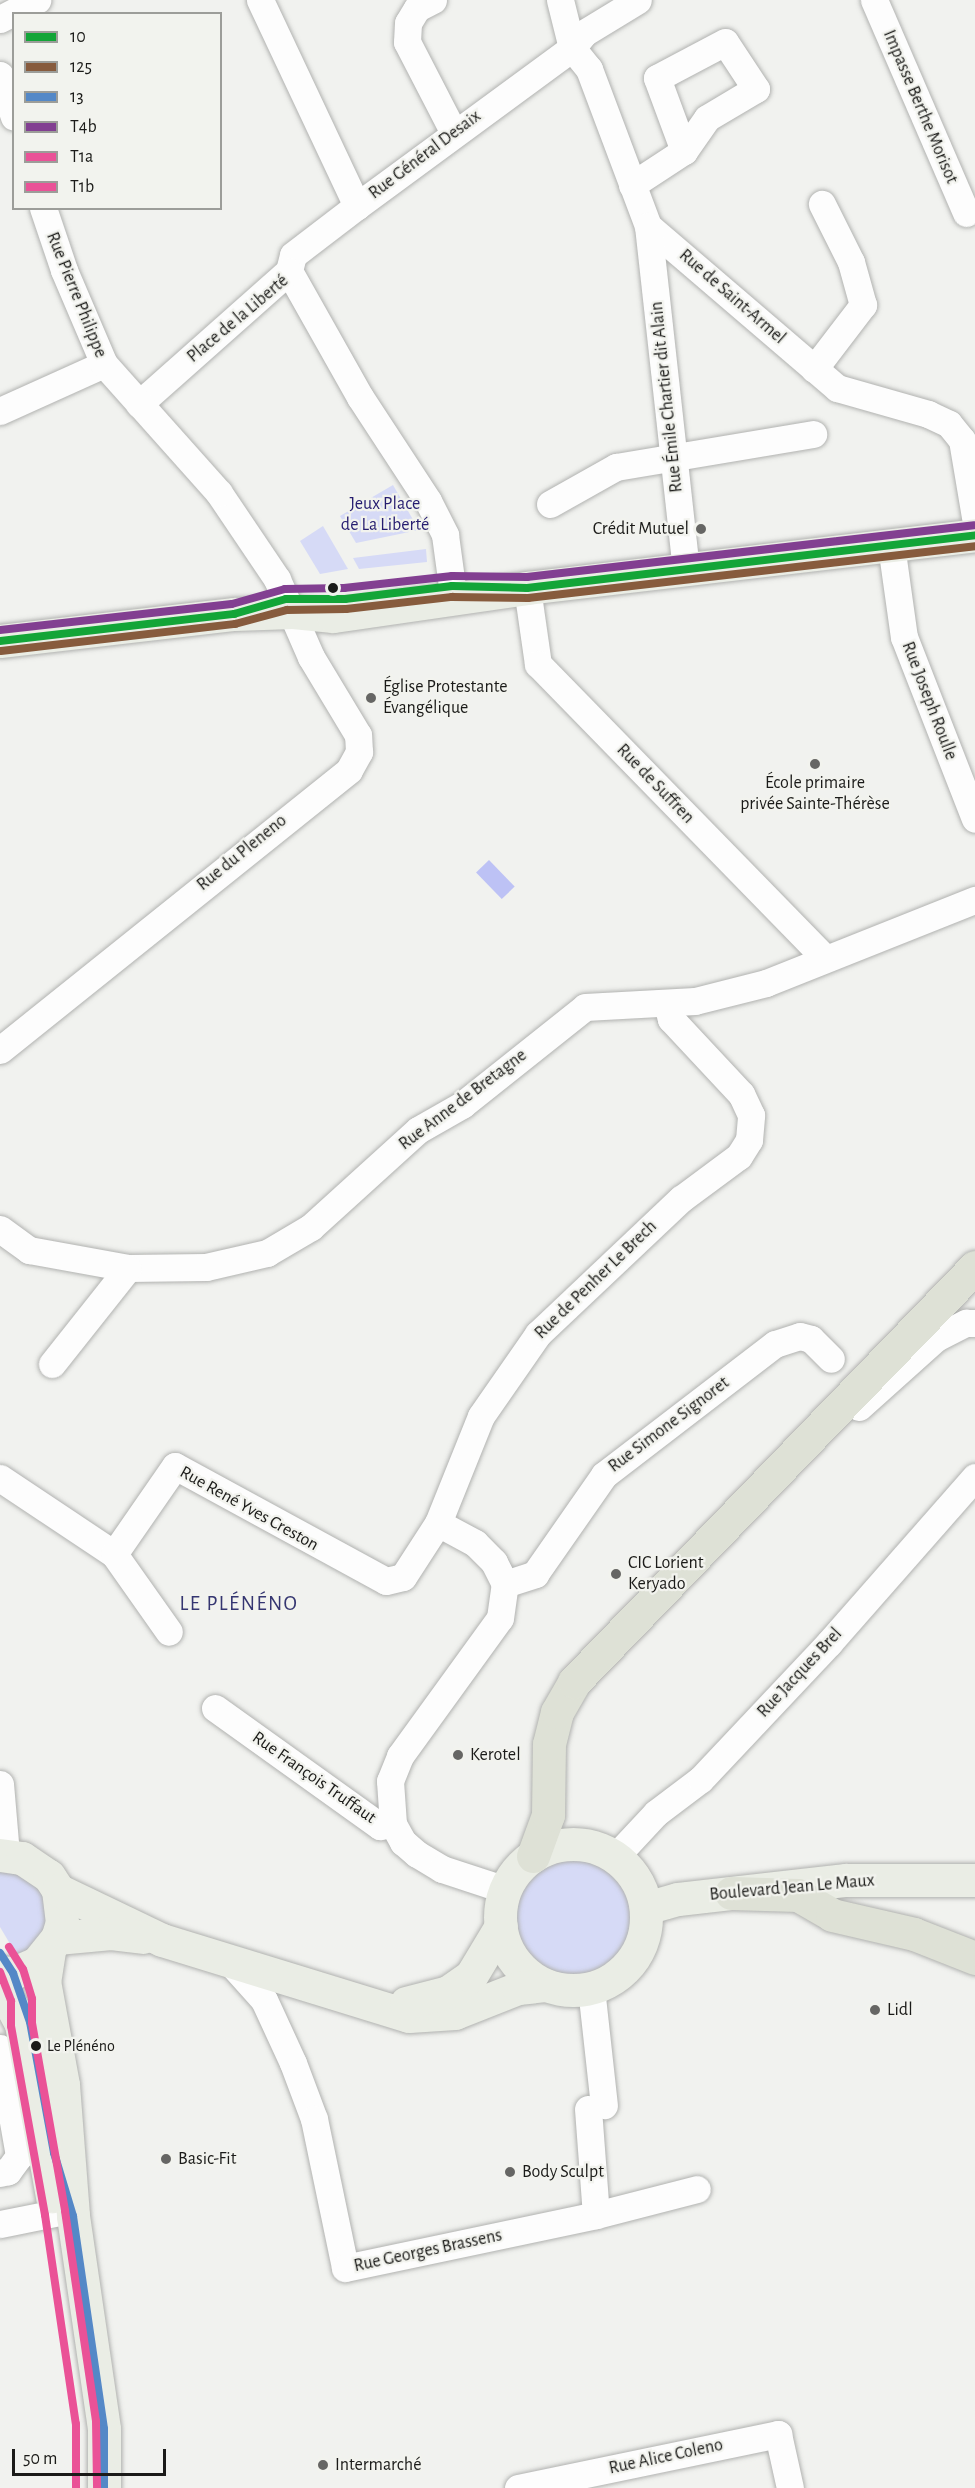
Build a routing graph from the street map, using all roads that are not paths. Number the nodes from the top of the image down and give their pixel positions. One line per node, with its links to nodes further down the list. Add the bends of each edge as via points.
1 (37, 0): 7 (street)
2 (260, 0): 15 (street)
3 (433, 0): 11 (street, via 412,15 406,42)
4 (560, 0): 8 (street, Rue de Saint-Armel)
5 (638, 0): 8 (street, Rue Général Desaix, via 584,33)
6 (874, 0): 17 (street, Impasse Berthe Morisot)
7 (14, 12)
8 (572, 48): 11 (street, Rue Général Desaix); 13 (street, Rue de Saint-Armel, via 589,69)
9 (0, 75): 10 (street)
10 (12, 111)
11 (453, 133): 15 (street, Rue Général Desaix)
12 (684, 151): 13 (street)
13 (632, 185): 18 (street, Rue de Saint-Armel)
14 (822, 204): 21 (street, via 851,261 863,305)
15 (357, 206): 19 (street, Rue Général Desaix, via 293,255)
16 (44, 210): 20 (street, Rue Pierre Philippe, via 63,270)
17 (966, 213)
18 (648, 226): 21 (street, Rue de Saint-Armel); 25 (street, Rue Émile Chartier dit Alain)
19 (289, 271): 22 (street, Place de la Liberté); 31 (street, Place de la Liberté, via 360,397 428,501 445,535)
20 (104, 364): 22 (street, Rue Pierre Philippe); 23 (street)
21 (814, 369): 27 (street, Rue de Saint-Armel, via 837,388 928,414 949,424 962,440)
22 (139, 404): 33 (street, via 219,493)
23 (0, 411)
24 (813, 434): 25 (street)
25 (674, 455): 26 (street, via 616,467); 30 (street, Rue Émile Chartier dit Alain)
26 (550, 504)
27 (975, 517)
28 (975, 536): 29 (main road)
29 (891, 545): 30 (main road); 35 (street, Rue Joseph Roulle, via 904,637)
30 (686, 569): 32 (main road)
31 (452, 586): 32 (main road); 33 (main road)
32 (527, 588): 33 (main road, via 333,616); 37 (street, Rue de Suffren, via 538,664)
33 (290, 605): 34 (main road); 39 (street, Rue du Pleneno, via 311,657 358,735 359,752 349,770)
34 (0, 641)
35 (975, 819)
36 (975, 900): 37 (street, Rue Anne de Bretagne)
37 (825, 958): 38 (street, Rue Anne de Bretagne, via 766,983)
38 (667, 1004): 42 (street, Rue Anne de Bretagne, via 585,1007 462,1105 418,1130 311,1227 267,1253 206,1267); 48 (street, Rue de Penher Le Brech, via 671,1019 741,1094 751,1115 748,1140 739,1156 681,1199 538,1334 482,1416)
39 (0, 1050)
40 (0, 1229): 42 (street, Rue Anne de Bretagne, via 28,1250)
41 (975, 1267): 49 (highway)
42 (129, 1268): 45 (street)
43 (975, 1323): 49 (street, via 966,1323 936,1338)
44 (831, 1359): 52 (street, Rue Simone Signoret, via 811,1339 800,1336 775,1344 604,1475 536,1574)
45 (52, 1364)
46 (975, 1477): 59 (street, Rue Jacques Brel, via 710,1770 656,1813)
47 (0, 1478): 50 (street)
48 (438, 1523): 51 (street, Rue de Penher Le Brech, via 404,1576); 52 (street, via 475,1543 494,1562)
49 (718, 1532): 58 (highway, via 574,1682 557,1712 549,1744 548,1815)
50 (114, 1554): 51 (street, Rue René Yves Creston, via 175,1466); 53 (street)
51 (386, 1581)
52 (504, 1584): 56 (street, via 495,1626 400,1756 390,1781)
53 (169, 1632)
54 (215, 1708): 56 (street, Rue François Truffaut, via 380,1826)
55 (0, 1784): 57 (street)
56 (393, 1824): 62 (street, Rue François Truffaut, via 403,1842 434,1864)
57 (3, 1855): 61 (main road, via 37,1865)
58 (533, 1856): 59 (main road, via 566,1844 589,1846); 62 (main road, via 518,1870)
59 (615, 1857): 64 (main road, via 636,1880)
60 (975, 1880): 63 (main road, Boulevard Jean Le Maux, via 846,1880)
61 (58, 1890): 66 (main road); 67 (main road, via 62,1922)
62 (506, 1890): 65 (main road)
63 (731, 1893): 64 (main road, Boulevard Jean Le Maux, via 678,1899); 68 (highway, via 798,1895 832,1916 914,1934)
64 (646, 1908): 71 (main road, via 646,1929 624,1970)
65 (501, 1926): 70 (main road, via 510,1954 523,1971); 73 (main road, via 471,1976 447,1992 405,2003)
66 (162, 1940): 67 (main road, via 111,1933); 69 (main road)
67 (53, 1944): 72 (main road); 76 (main road, via 44,1981 63,2085)
68 (975, 1958)
69 (229, 1961): 73 (main road); 77 (street, Rue Georges Brassens, via 264,2000 315,2119 345,2268)
70 (545, 1984): 71 (main road, via 569,1990); 73 (main road, via 518,1988 474,2007 435,2016 409,2016)
71 (591, 1988): 77 (street)
72 (8, 1993): 74 (street, via 19,2156 8,2171); 76 (main road)
73 (368, 2005)
74 (0, 2173)
75 (697, 2189): 77 (street, Rue Georges Brassens)
76 (64, 2214): 78 (street); 79 (main road)
77 (596, 2215)
78 (0, 2224)
79 (95, 2429): 80 (main road); 81 (main road)
80 (87, 2488)
81 (104, 2488)
82 (518, 2488): 83 (street, Rue Alice Coleno, via 778,2434)
83 (790, 2488)

